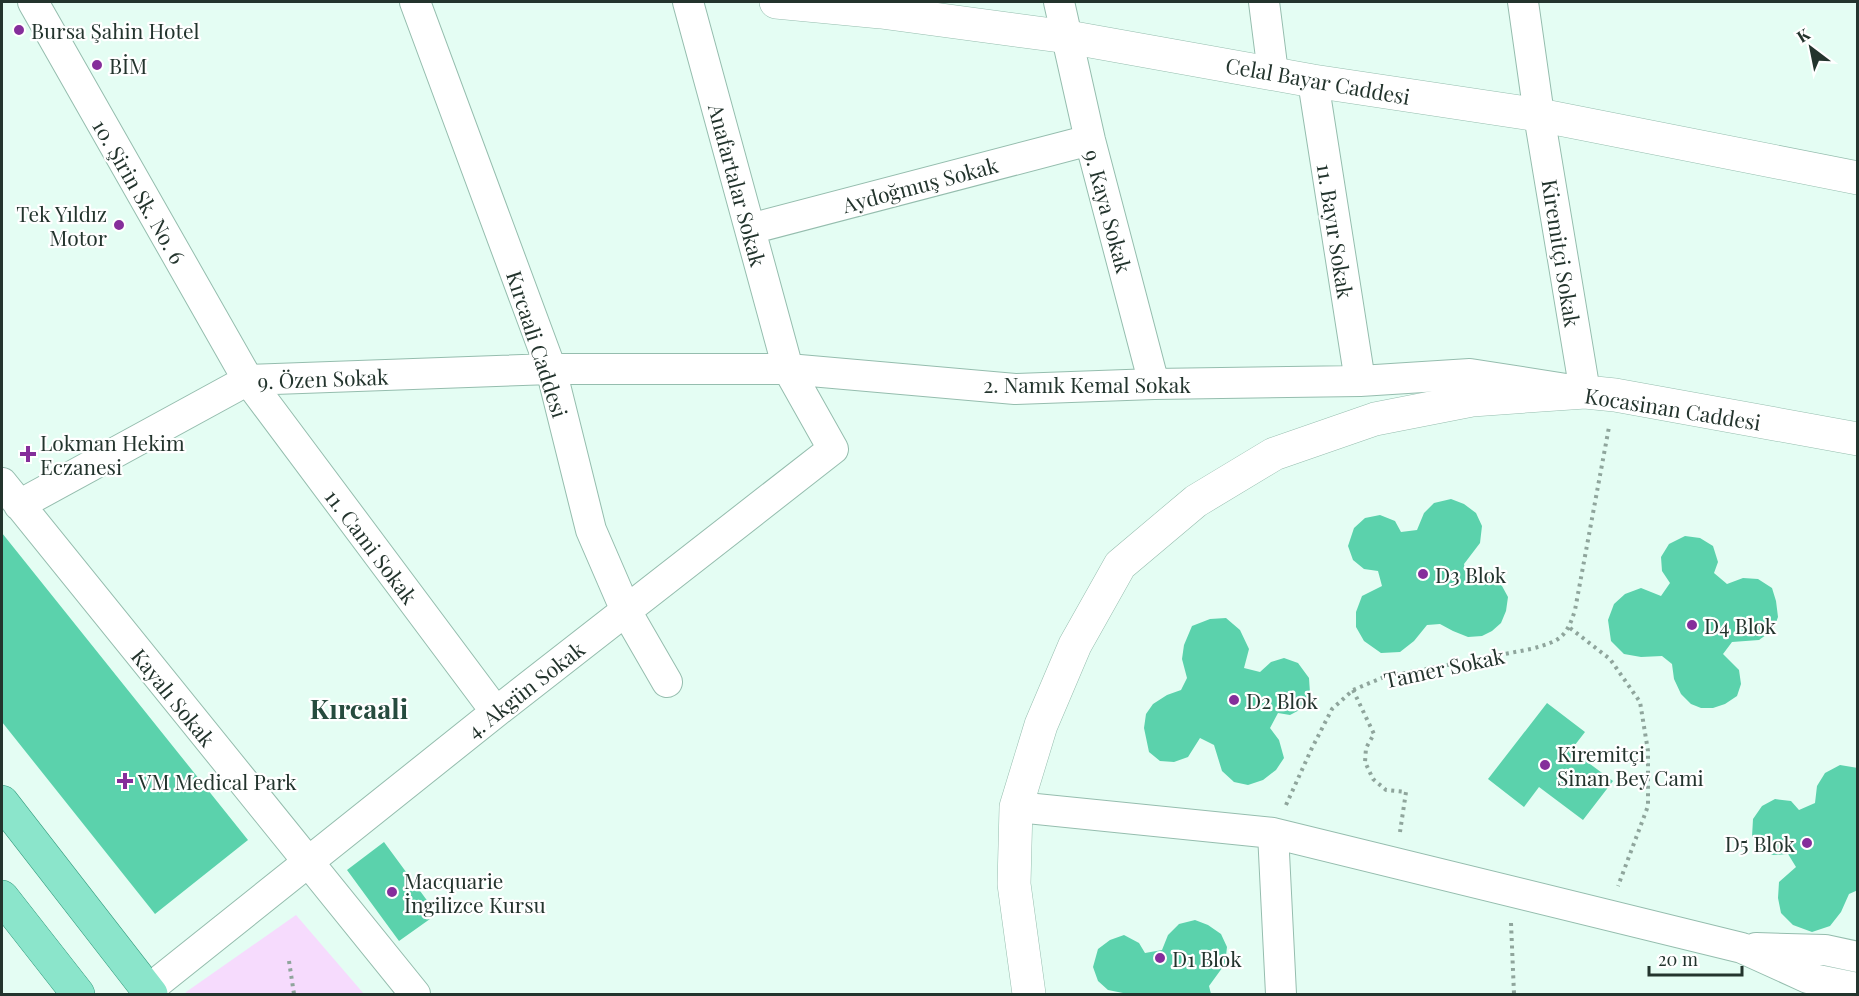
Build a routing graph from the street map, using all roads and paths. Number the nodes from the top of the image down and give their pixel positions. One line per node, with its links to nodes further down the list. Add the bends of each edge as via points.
1 (33, 2): 18 (street, 10. Şirin Sk. No. 6)
2 (415, 2): 16 (street, Kırcaali Caddesi)
3 (688, 2): 15 (street, Anafartalar Sokak)
4 (776, 2): 8 (street, Celal Bayar Caddesi)
5 (1059, 2): 9 (street, 9. Kaya Sokak)
6 (1264, 2): 10 (street)
7 (1523, 2): 12 (street, Kiremitçi Sokak)
8 (879, 7): 9 (street, Celal Bayar Caddesi)
9 (1068, 37): 10 (street, Celal Bayar Caddesi); 13 (street, 9. Kaya Sokak)
10 (1273, 73): 11 (street, Celal Bayar Caddesi)
11 (1313, 81): 12 (street, Celal Bayar Caddesi); 19 (street, 11. Bayır Sokak)
12 (1539, 115): 14 (street, Celal Bayar Caddesi); 21 (street, Kiremitçi Sokak)
13 (1090, 140): 15 (street, Aydoğmuş Sokak); 20 (street, 9. Kaya Sokak)
14 (1857, 178)
15 (750, 229): 17 (street, Anafartalar Sokak)
16 (551, 369): 17 (street, 2. Namık Kemal Sokak); 18 (street, 9. Özen Sokak); 24 (street, Kırcaali Caddesi, via 591,530)
17 (788, 369): 20 (street, 2. Namık Kemal Sokak, via 1015,389); 24 (street, 4. Akgün Sokak, via 833,449)
18 (248, 380): 23 (street, 9. Özen Sokak); 28 (street, 11. Cami Sokak)
19 (1360, 381): 20 (street, 2. Namık Kemal Sokak); 21 (street, 2. Namık Kemal Sokak, via 1470,374)
20 (1154, 384)
21 (1600, 394): 22 (street, Kocasinan Caddesi); 25 (path, via 1575,610); 30 (street, Kocasinan Caddesi, via 1472,400 1375,418 1274,454 1196,501 1120,565 1075,645 1041,725)
22 (1857, 439)
23 (10, 494): 32 (street, Kayalı Sokak)
24 (626, 611): 26 (street, Kırcaali Caddesi); 28 (street, 4. Akgün Sokak)
25 (1569, 628): 27 (path, Tamer Sokak, via 1554,642 1531,649 1384,677); 36 (path, via 1610,659 1640,702 1648,752 1648,806)
26 (667, 682)
27 (1353, 690): 31 (path, Tamer Sokak, via 1332,709); 33 (path, via 1374,734 1366,748 1365,762 1373,779 1386,790 1406,792)
28 (496, 712): 32 (street, 4. Akgün Sokak)
29 (2, 802): 42 (main road)
30 (1016, 807): 31 (street); 46 (street, Kocasinan Caddesi, via 1014,884)
31 (1273, 833): 33 (street); 47 (street)
32 (308, 862): 42 (street, 4. Akgün Sokak); 45 (street, Kayalı Sokak)
33 (1396, 864): 34 (street)
34 (1510, 892): 36 (street); 48 (path)
35 (2, 897): 43 (main road)
36 (1607, 915): 37 (street)
37 (1742, 948): 38 (street, via 1825,950); 40 (street)
38 (1857, 957)
39 (289, 961): 44 (path)
40 (1806, 986): 41 (street)
41 (1857, 988)
42 (149, 992)
43 (78, 994)
44 (294, 994)
45 (415, 994)
46 (1029, 994)
47 (1281, 994)
48 (1514, 994)

